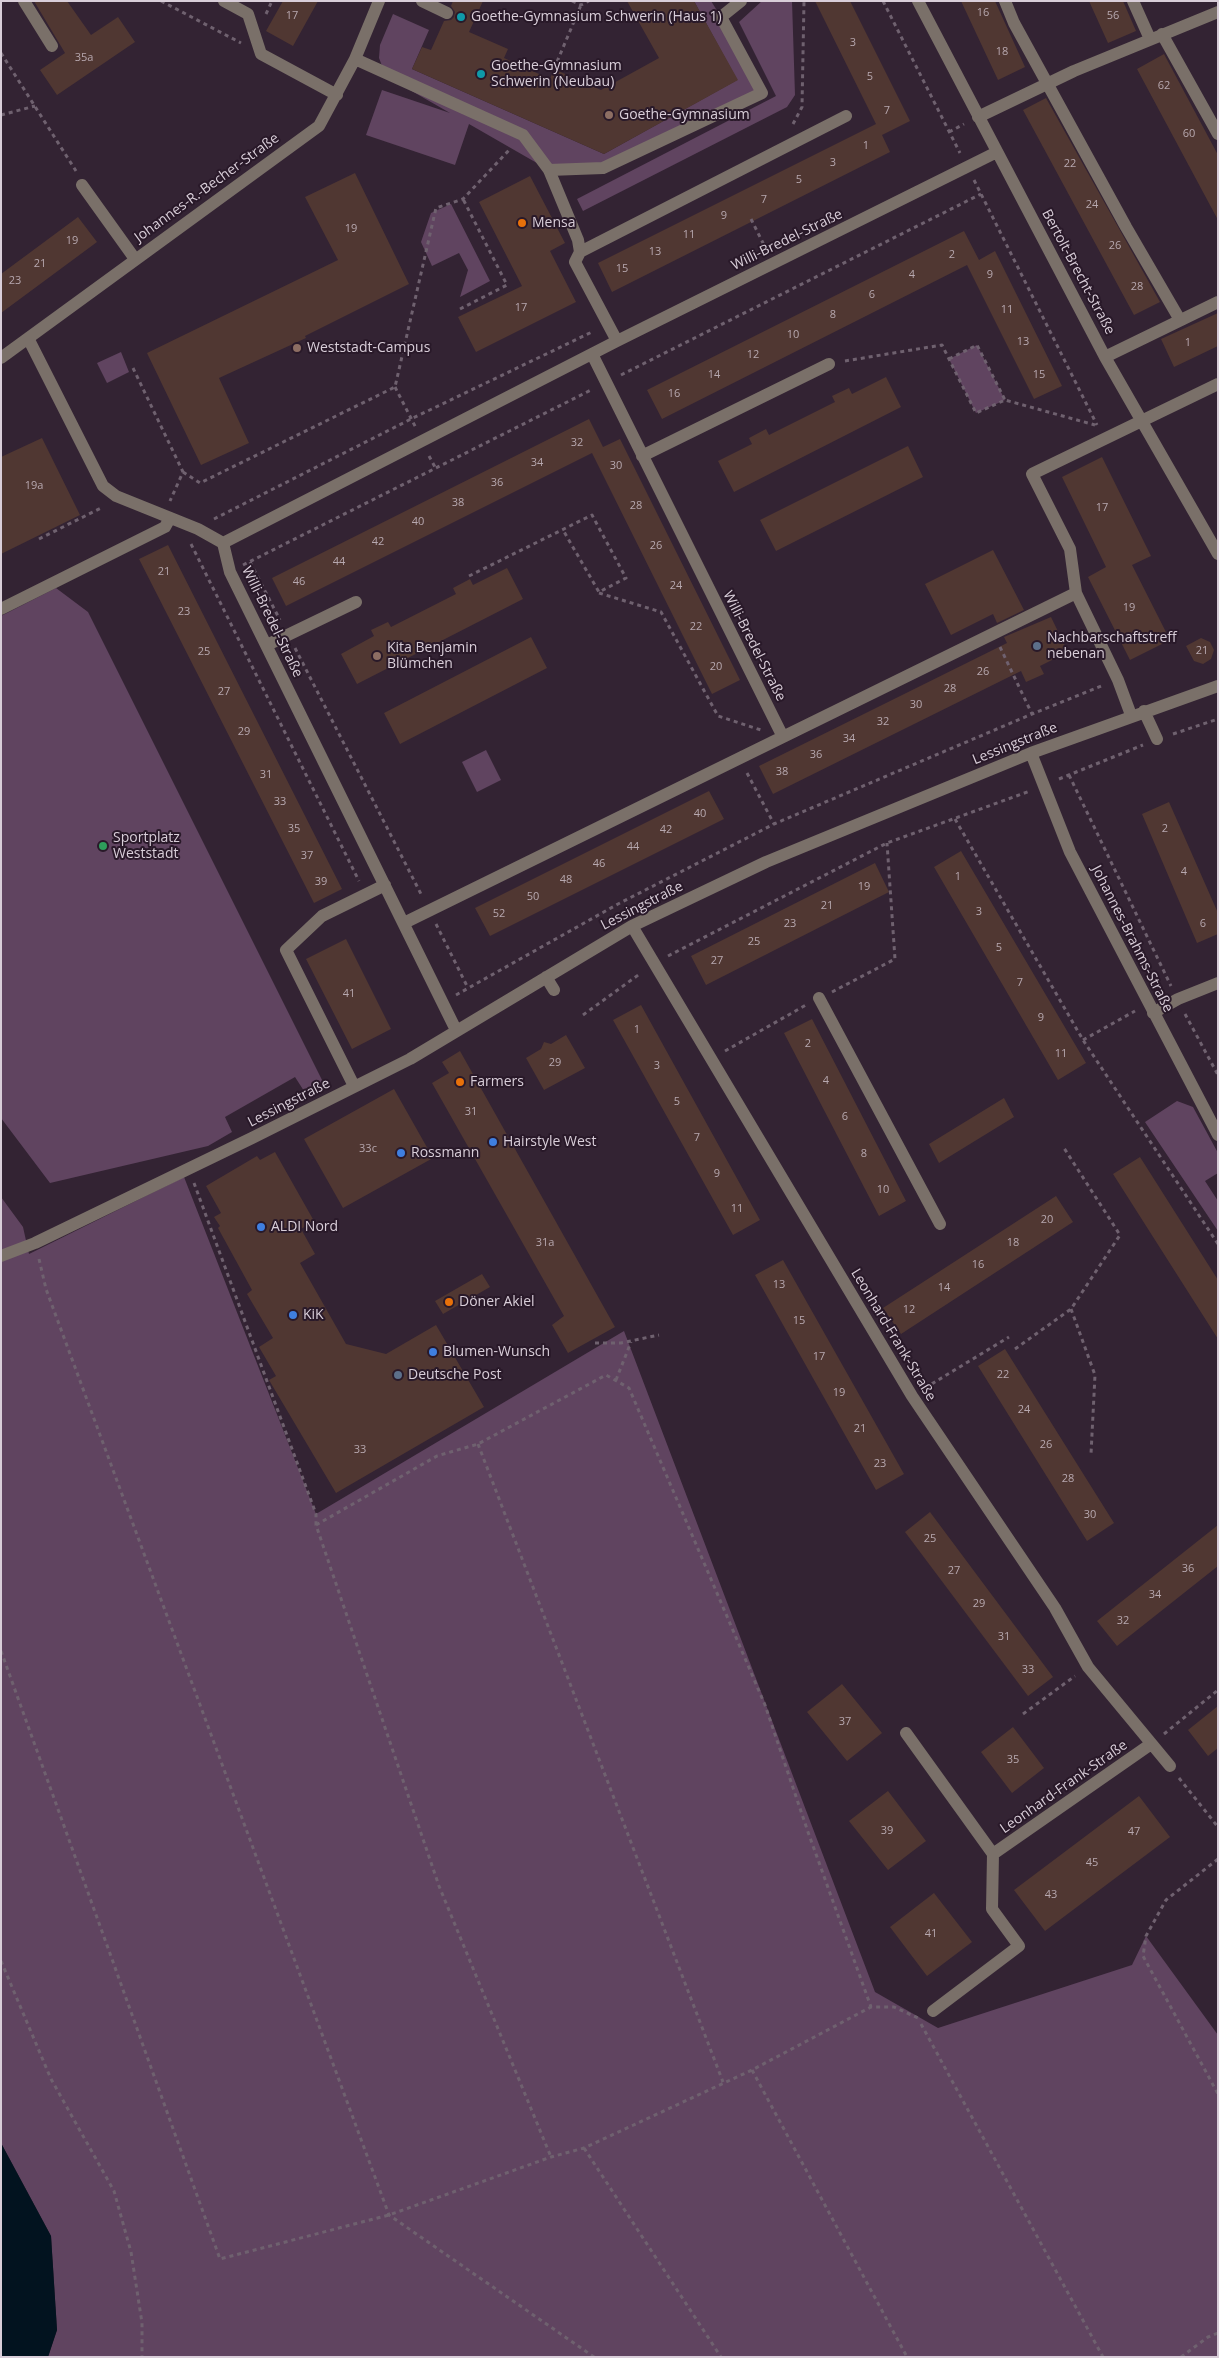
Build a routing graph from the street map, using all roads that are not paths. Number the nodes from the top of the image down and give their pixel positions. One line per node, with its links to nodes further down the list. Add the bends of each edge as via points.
1 (24, 1): 13 (street)
2 (224, 1): 16 (street, via 248,14 261,54)
3 (379, 1): 14 (street, Johannes-R.-Becher-Straße)
4 (422, 1): 10 (street)
5 (740, 1): 21 (street, via 721,17 762,93 603,168)
6 (918, 1): 18 (street, Bertolt-Brecht-Straße)
7 (1005, 1): 15 (street)
8 (1133, 1): 12 (street)
9 (1218, 12): 11 (street)
10 (447, 13)
11 (1162, 34): 12 (street); 19 (street)
12 (1150, 39): 15 (street)
13 (52, 46)
14 (355, 59): 16 (street, Johannes-R.-Becher-Straße); 21 (street, via 523,135)
15 (1047, 83): 18 (street); 26 (street)
16 (337, 94): 24 (street, Johannes-R.-Becher-Straße, via 319,126)
17 (846, 116): 23 (street)
18 (978, 117): 20 (street, Bertolt-Brecht-Straße)
19 (1218, 134)
20 (997, 152): 28 (street, Willi-Bredel-Straße); 30 (street, Bertolt-Brecht-Straße)
21 (549, 170): 23 (street)
22 (82, 186): 24 (street)
23 (580, 252): 28 (street, via 575,262)
24 (135, 259): 27 (street, Johannes-R.-Becher-Straße)
25 (1218, 302): 26 (street)
26 (1180, 320): 30 (street)
27 (28, 338): 31 (street, Johannes-R.-Becher-Straße); 36 (street, via 103,486 116,496)
28 (617, 341): 29 (street, Willi-Bredel-Straße)
29 (592, 354): 35 (street, Willi-Bredel-Straße); 37 (street, Willi-Bredel-Straße)
30 (1105, 357): 34 (street, Bertolt-Brecht-Straße)
31 (1, 358)
32 (829, 364): 35 (street)
33 (1218, 384): 34 (street)
34 (1140, 421): 38 (street, Bertolt-Brecht-Straße); 39 (street, via 1032,474 1070,549)
35 (642, 456): 46 (street, Willi-Bredel-Straße)
36 (170, 518): 37 (street); 41 (street, via 165,527)
37 (223, 543): 42 (street, Willi-Bredel-Straße, via 230,572)
38 (1218, 554)
39 (1076, 593): 45 (street, via 1118,680); 46 (street)
40 (356, 602): 42 (street)
41 (1, 609)
42 (267, 645): 49 (street, Willi-Bredel-Straße)
43 (1218, 686): 44 (street, Lessingstraße)
44 (1144, 711): 45 (street, Lessingstraße); 47 (street)
45 (1131, 715): 48 (street, Lessingstraße)
46 (783, 737): 50 (street)
47 (1157, 739)
48 (1031, 753): 51 (street, Lessingstraße, via 766,862); 56 (street, Johannes-Brahms-Straße, via 1070,852)
49 (385, 885): 50 (street, Willi-Bredel-Straße); 58 (street, via 322,916 286,950)
50 (404, 923): 57 (street, Willi-Bredel-Straße)
51 (632, 926): 52 (street, Lessingstraße); 63 (street, Leonhard-Frank-Straße, via 912,1396 1055,1608 1088,1666)
52 (546, 977): 54 (street); 57 (street, Lessingstraße)
53 (1218, 983): 56 (street)
54 (554, 990)
55 (819, 998): 60 (street)
56 (1151, 1009): 59 (street, Johannes-Brahms-Straße)
57 (456, 1030): 58 (street, Lessingstraße, via 410,1059)
58 (354, 1086): 61 (street, Lessingstraße, via 189,1169)
59 (1218, 1135)
60 (940, 1224)
61 (1, 1256)
62 (906, 1733): 65 (street, Leonhard-Frank-Straße)
63 (1151, 1744): 64 (street, Leonhard-Frank-Straße); 65 (street, Leonhard-Frank-Straße)
64 (1170, 1766)
65 (993, 1854): 66 (street, via 992,1909 1019,1946)
66 (933, 2010)

